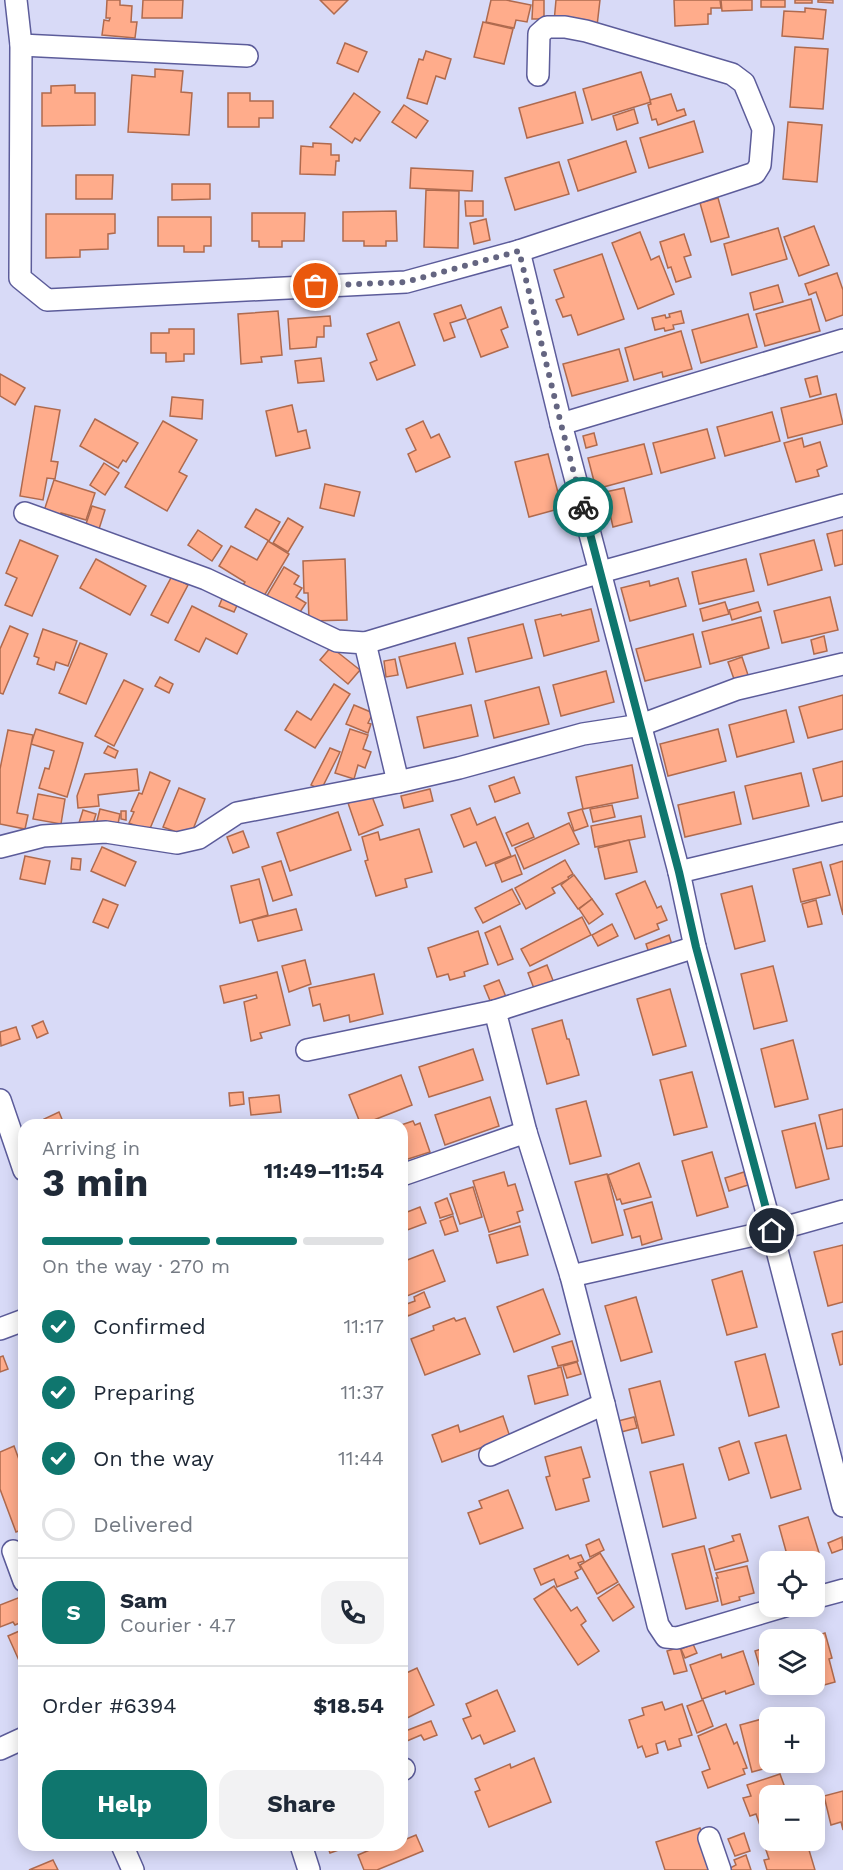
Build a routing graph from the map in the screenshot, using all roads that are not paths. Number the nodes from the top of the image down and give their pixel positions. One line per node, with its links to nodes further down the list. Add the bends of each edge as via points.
1 (16, 0): 2 (street)
2 (21, 45): 3 (street); 5 (street, via 20,278 47,300 406,282)
3 (247, 56)
4 (538, 75): 5 (street, via 539,34 547,27 586,31 732,74 744,84 763,129 760,165 755,172)
5 (519, 251): 7 (street)
6 (843, 340): 7 (street)
7 (561, 424): 10 (street)
8 (843, 505): 10 (street)
9 (25, 513): 11 (street, via 206,579 337,641)
10 (601, 573): 11 (street); 13 (street)
11 (365, 643): 14 (street)
12 (843, 664): 13 (street, via 737,689)
13 (641, 726): 14 (street, via 583,734); 17 (street)
14 (398, 782): 16 (street, via 237,813 199,838 177,843 106,832 43,836)
15 (843, 832): 17 (street)
16 (0, 847)
17 (679, 872): 18 (street)
18 (696, 947): 19 (street); 26 (street)
19 (495, 1011): 20 (street); 22 (street)
20 (307, 1050)
21 (0, 1101): 23 (street)
22 (526, 1132): 24 (street); 27 (street)
23 (18, 1153)
24 (408, 1173)
25 (843, 1211): 26 (street)
26 (772, 1231): 27 (street); 32 (street)
27 (571, 1276): 30 (street)
28 (18, 1322): 29 (street)
29 (0, 1329)
30 (604, 1404): 31 (street); 37 (street, via 658,1625 666,1637 677,1638)
31 (490, 1455)
32 (843, 1506)
33 (12, 1551): 34 (street)
34 (18, 1566)
35 (843, 1590): 36 (street)
36 (825, 1595)
37 (759, 1614)
38 (18, 1741): 39 (street)
39 (0, 1749)
40 (709, 1838): 45 (street)
41 (125, 1851): 43 (street)
42 (303, 1851): 44 (street)
43 (133, 1870)
44 (309, 1870)
45 (720, 1870)

